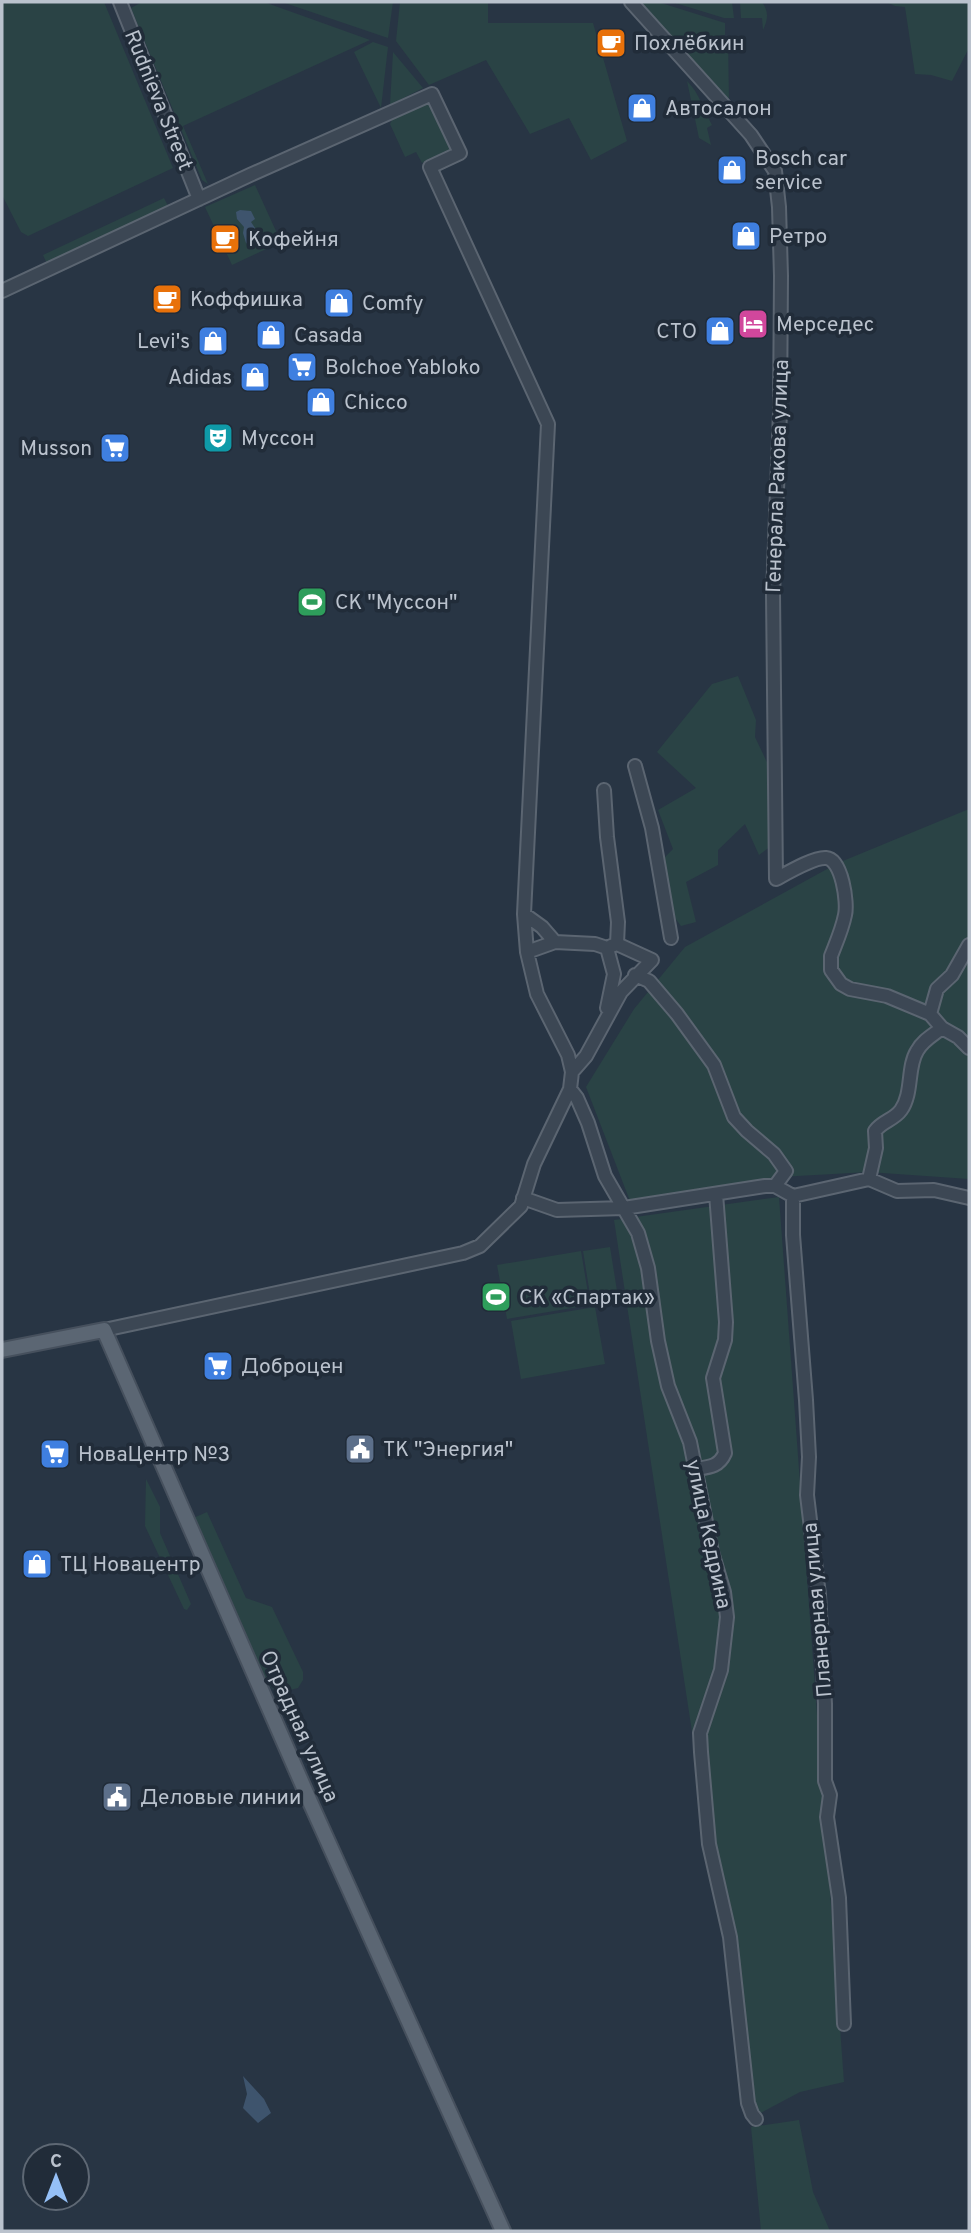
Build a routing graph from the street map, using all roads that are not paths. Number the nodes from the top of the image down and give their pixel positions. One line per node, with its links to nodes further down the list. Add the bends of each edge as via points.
1 (120, 2): 3 (street, Rudnieva Street)
2 (631, 2): 15 (street, Генерала Ракова улица, via 751,135 775,171 781,276 773,594 776,879 820,859 835,862 846,912 831,956 831,971 850,989 887,996)
3 (199, 199): 4 (street); 7 (street, via 432,94 460,153 430,167 548,424)
4 (2, 291)
5 (635, 766): 8 (street, via 652,828)
6 (604, 790): 11 (street, via 618,922)
7 (524, 914): 9 (street); 12 (street)
8 (671, 938)
9 (555, 942): 11 (street); 12 (street)
10 (969, 945): 13 (street)
11 (612, 946): 14 (street, via 652,960); 16 (street, via 614,974)
12 (527, 952): 19 (street, via 537,994)
13 (964, 968): 15 (street, via 937,989)
14 (635, 975): 16 (street); 22 (street, via 649,981 677,1014 714,1065 734,1117 786,1171)
15 (930, 1014): 17 (street)
16 (604, 1022): 19 (street)
17 (942, 1028): 18 (street); 21 (street, via 917,1051 912,1082 900,1112 875,1131)
18 (969, 1048)
19 (572, 1072): 20 (street)
20 (570, 1089): 25 (street); 27 (street, улица Кедрина, via 588,1123 605,1176)
21 (869, 1179): 24 (street); 26 (street, via 897,1191 934,1190)
22 (775, 1186): 23 (street); 24 (street)
23 (716, 1194): 27 (street); 30 (street, via 726,1322 713,1378 725,1453 715,1466)
24 (793, 1196): 31 (street, Планерная улица, via 809,1457 807,1495 818,1595 825,1781 830,1795 827,1816 839,1898)
25 (523, 1198): 27 (street, via 557,1210); 28 (street, via 521,1206 494,1233 463,1254)
26 (969, 1198)
27 (624, 1208): 30 (street, улица Кедрина, via 642,1245 668,1387 690,1442)
28 (104, 1330): 29 (main road); 33 (main road, Отрадная улица)
29 (2, 1350)
30 (695, 1469): 32 (street, улица Кедрина, via 727,1617 721,1670 700,1733 709,1844 730,1937 748,2103)
31 (844, 2024)
32 (756, 2119)
33 (503, 2231)

